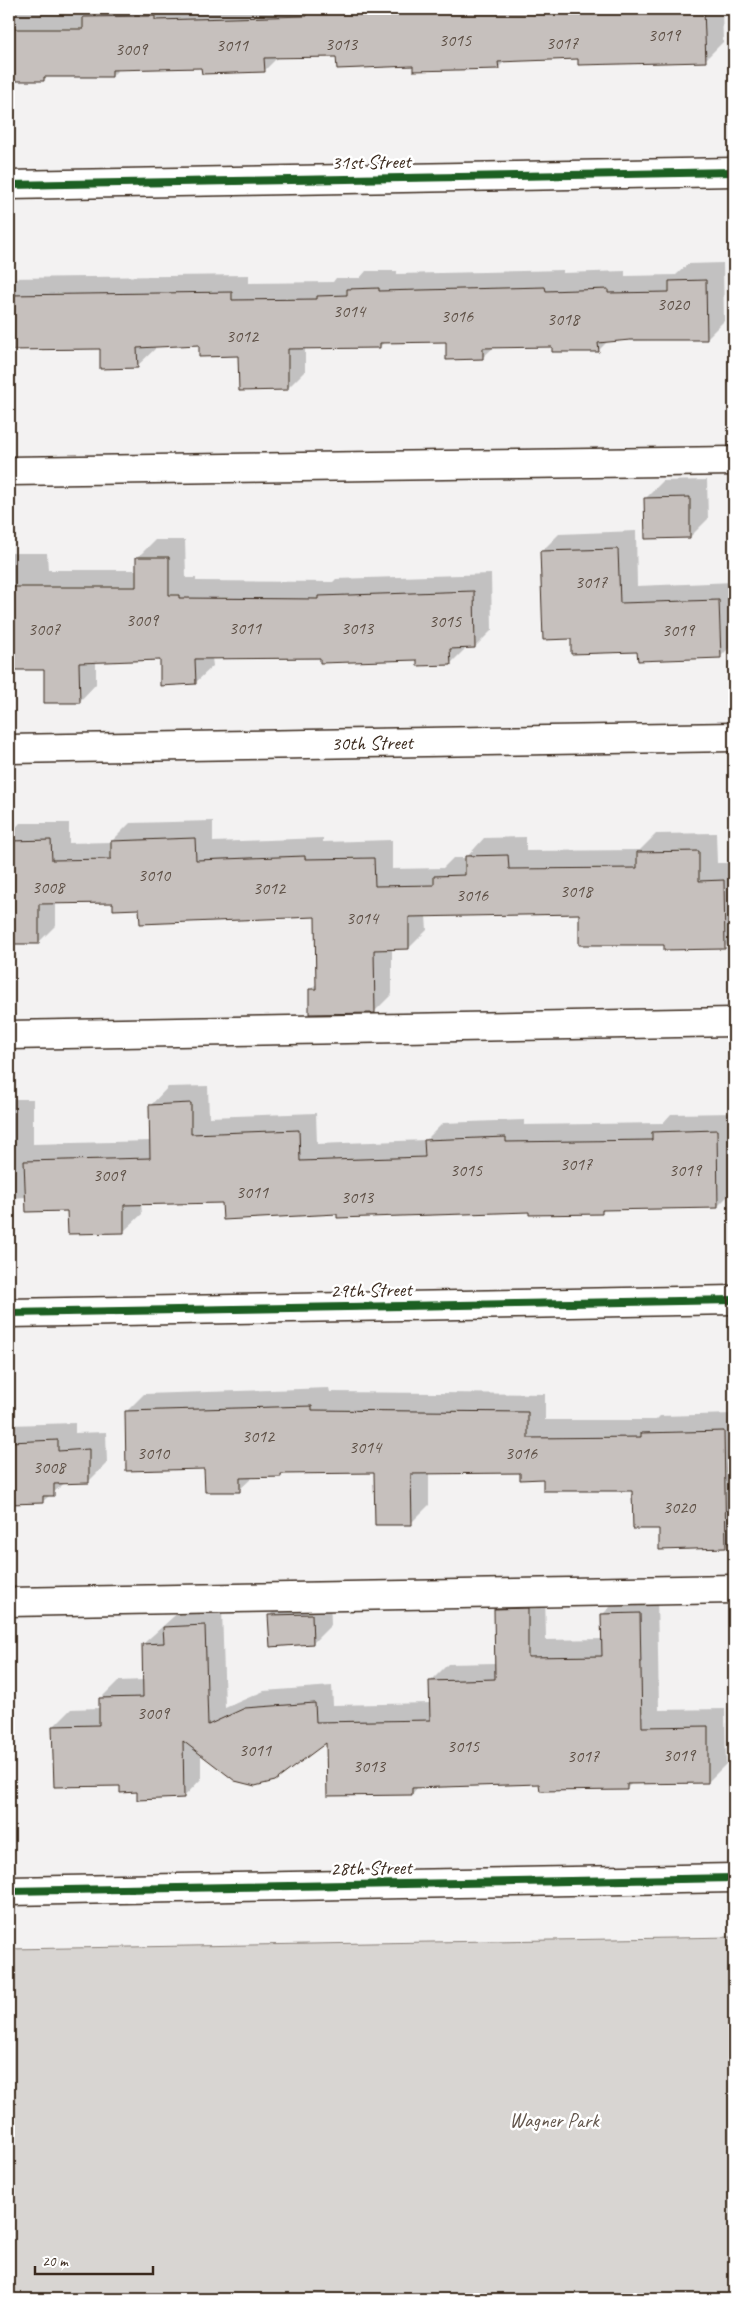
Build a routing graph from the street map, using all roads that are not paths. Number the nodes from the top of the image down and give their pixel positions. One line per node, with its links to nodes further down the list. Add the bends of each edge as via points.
1 (734, 172): 2 (street, 31st Street)
2 (9, 185)
3 (734, 461): 4 (street)
4 (9, 471)
5 (734, 738): 6 (street, 30th Street)
6 (9, 749)
7 (734, 1022): 8 (street)
8 (9, 1035)
9 (734, 1300): 10 (street, 29th Street)
10 (9, 1313)
11 (734, 1589): 12 (street)
12 (9, 1602)
13 (734, 1878): 14 (street, 28th Street)
14 (9, 1891)

